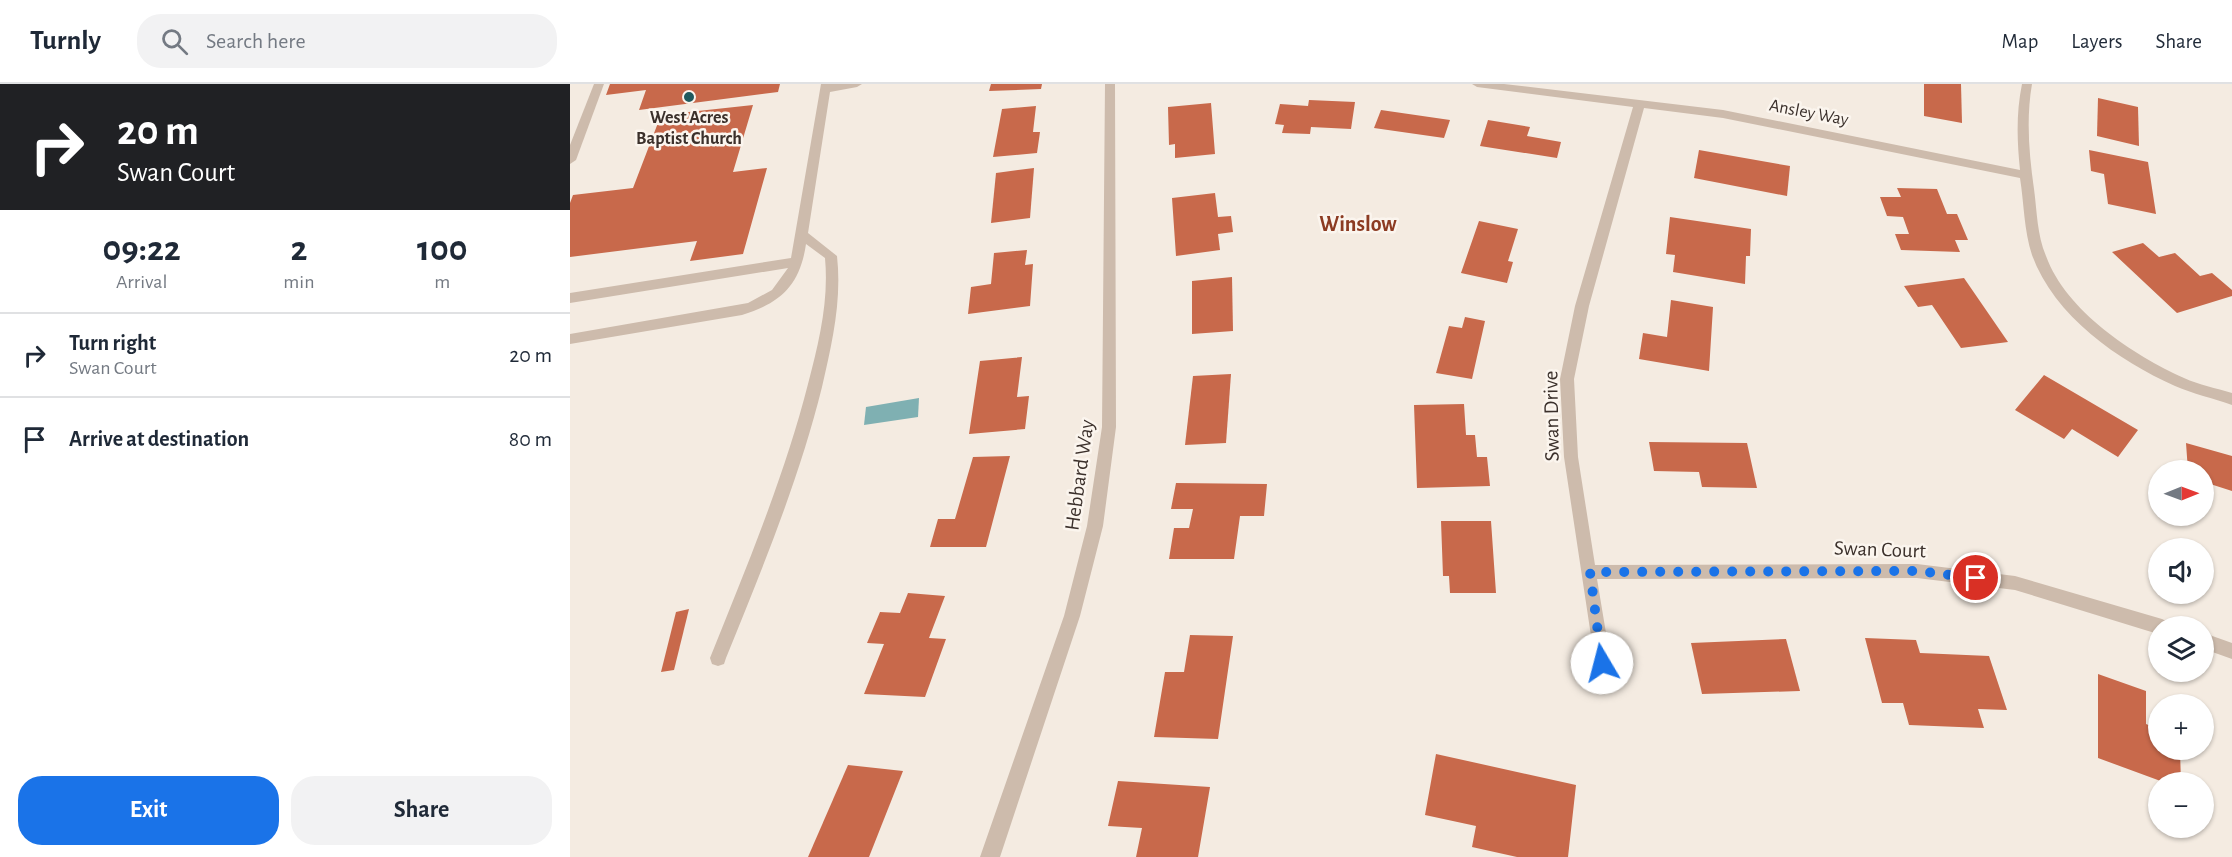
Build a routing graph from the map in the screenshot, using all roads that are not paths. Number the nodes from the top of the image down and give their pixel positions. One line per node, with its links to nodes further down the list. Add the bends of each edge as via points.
1 (599, 84): 8 (street)
2 (857, 84): 6 (street)
3 (1110, 84): 21 (street, Hebbard Way, via 1109,427 1095,526 1072,616)
4 (1477, 84): 7 (street, Ansley Way)
5 (2027, 84): 9 (street)
6 (825, 86): 10 (street)
7 (1640, 103): 9 (street, Ansley Way, via 1723,114); 15 (street, Swan Drive, via 1582,306 1567,379 1571,458)
8 (570, 160)
9 (2026, 175): 14 (street, via 2042,263 2067,302 2115,345 2180,381)
10 (802, 235): 11 (street); 19 (street, via 831,256 834,277 827,331 809,413 770,528)
11 (797, 262): 12 (street); 13 (street, via 779,294 762,304)
12 (570, 298)
13 (570, 339)
14 (2232, 399)
15 (1590, 572): 16 (street, Swan Court, via 1917,571 2015,584); 20 (street, Swan Drive)
16 (2148, 623)
17 (2214, 645): 18 (street)
18 (2232, 651)
19 (718, 658)
20 (1602, 663)
21 (990, 857)

